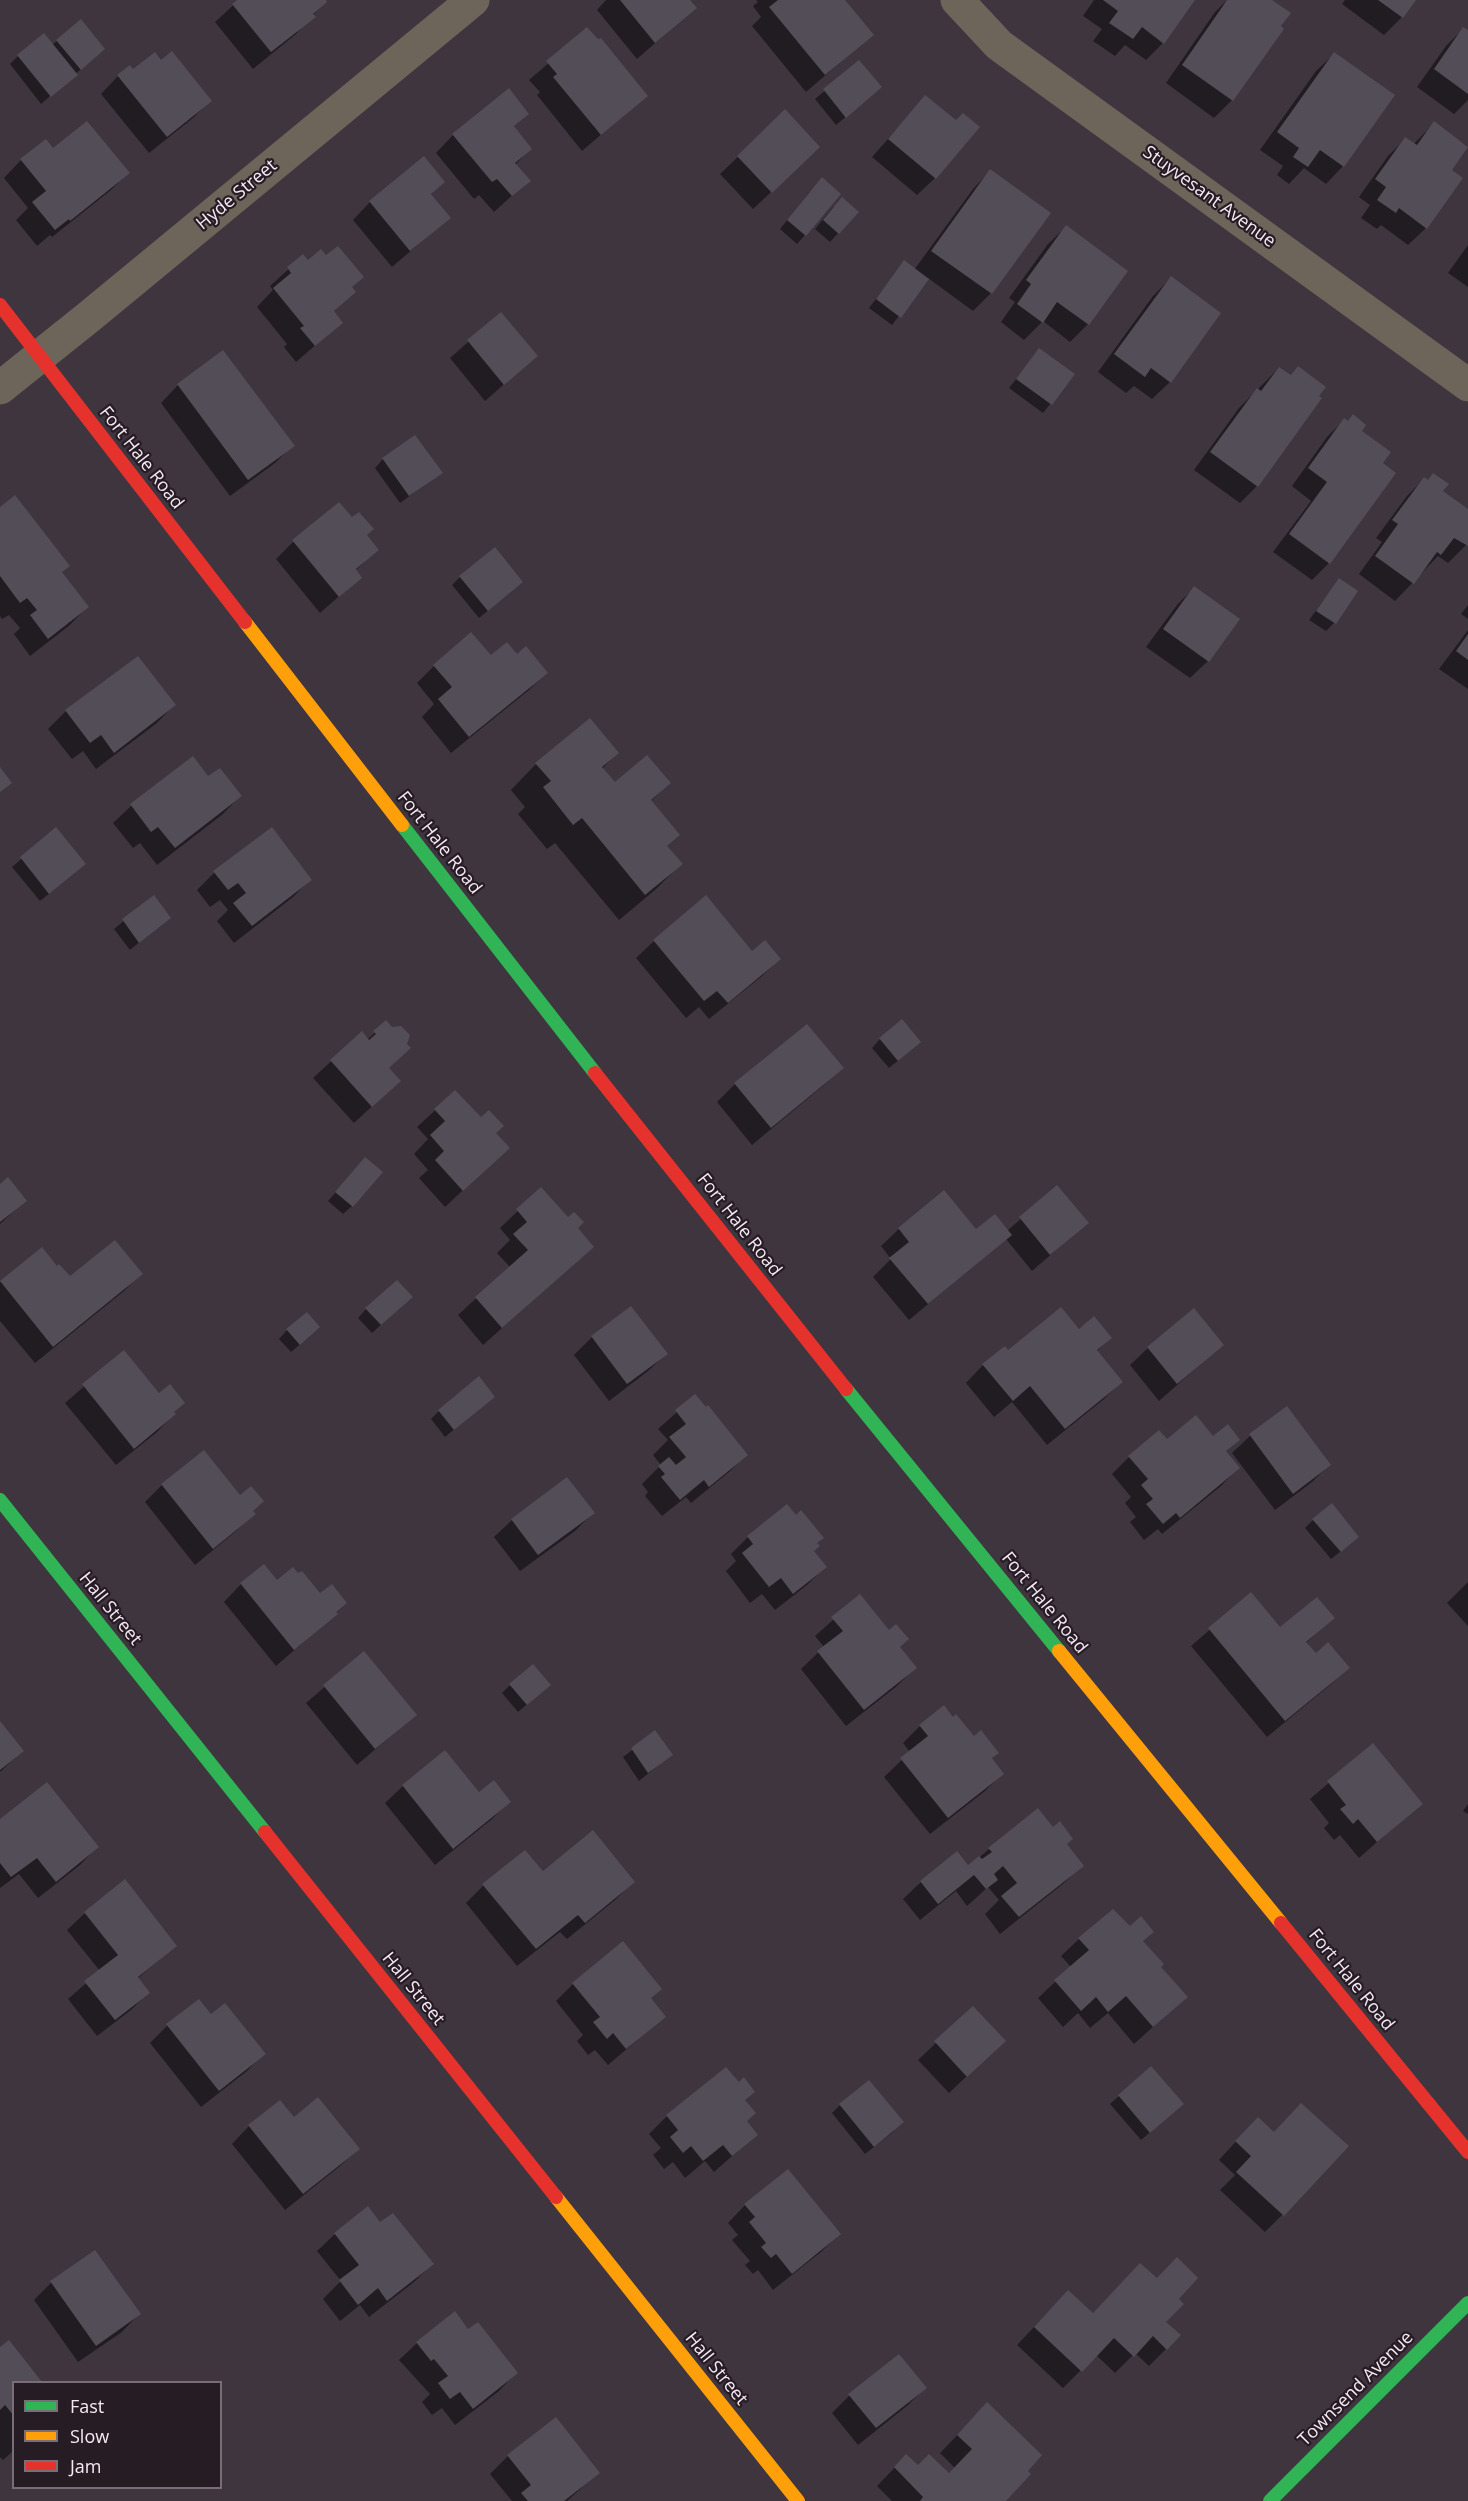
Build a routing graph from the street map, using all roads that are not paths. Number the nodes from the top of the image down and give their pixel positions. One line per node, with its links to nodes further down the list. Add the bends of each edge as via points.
1 (473, 0): 4 (street, Hyde Street)
2 (957, 0): 5 (street, Stuyvesant Avenue, via 999,45)
3 (0, 305): 4 (street, Fort Hale Road)
4 (40, 357): 6 (street, Hyde Street); 8 (street, Fort Hale Road, via 557,1025 798,1329)
5 (1468, 385)
6 (0, 388)
7 (0, 1500): 10 (street, Hall Street)
8 (1468, 2152)
9 (1468, 2303): 11 (street, Townsend Avenue)
10 (798, 2501)
11 (1270, 2501)

